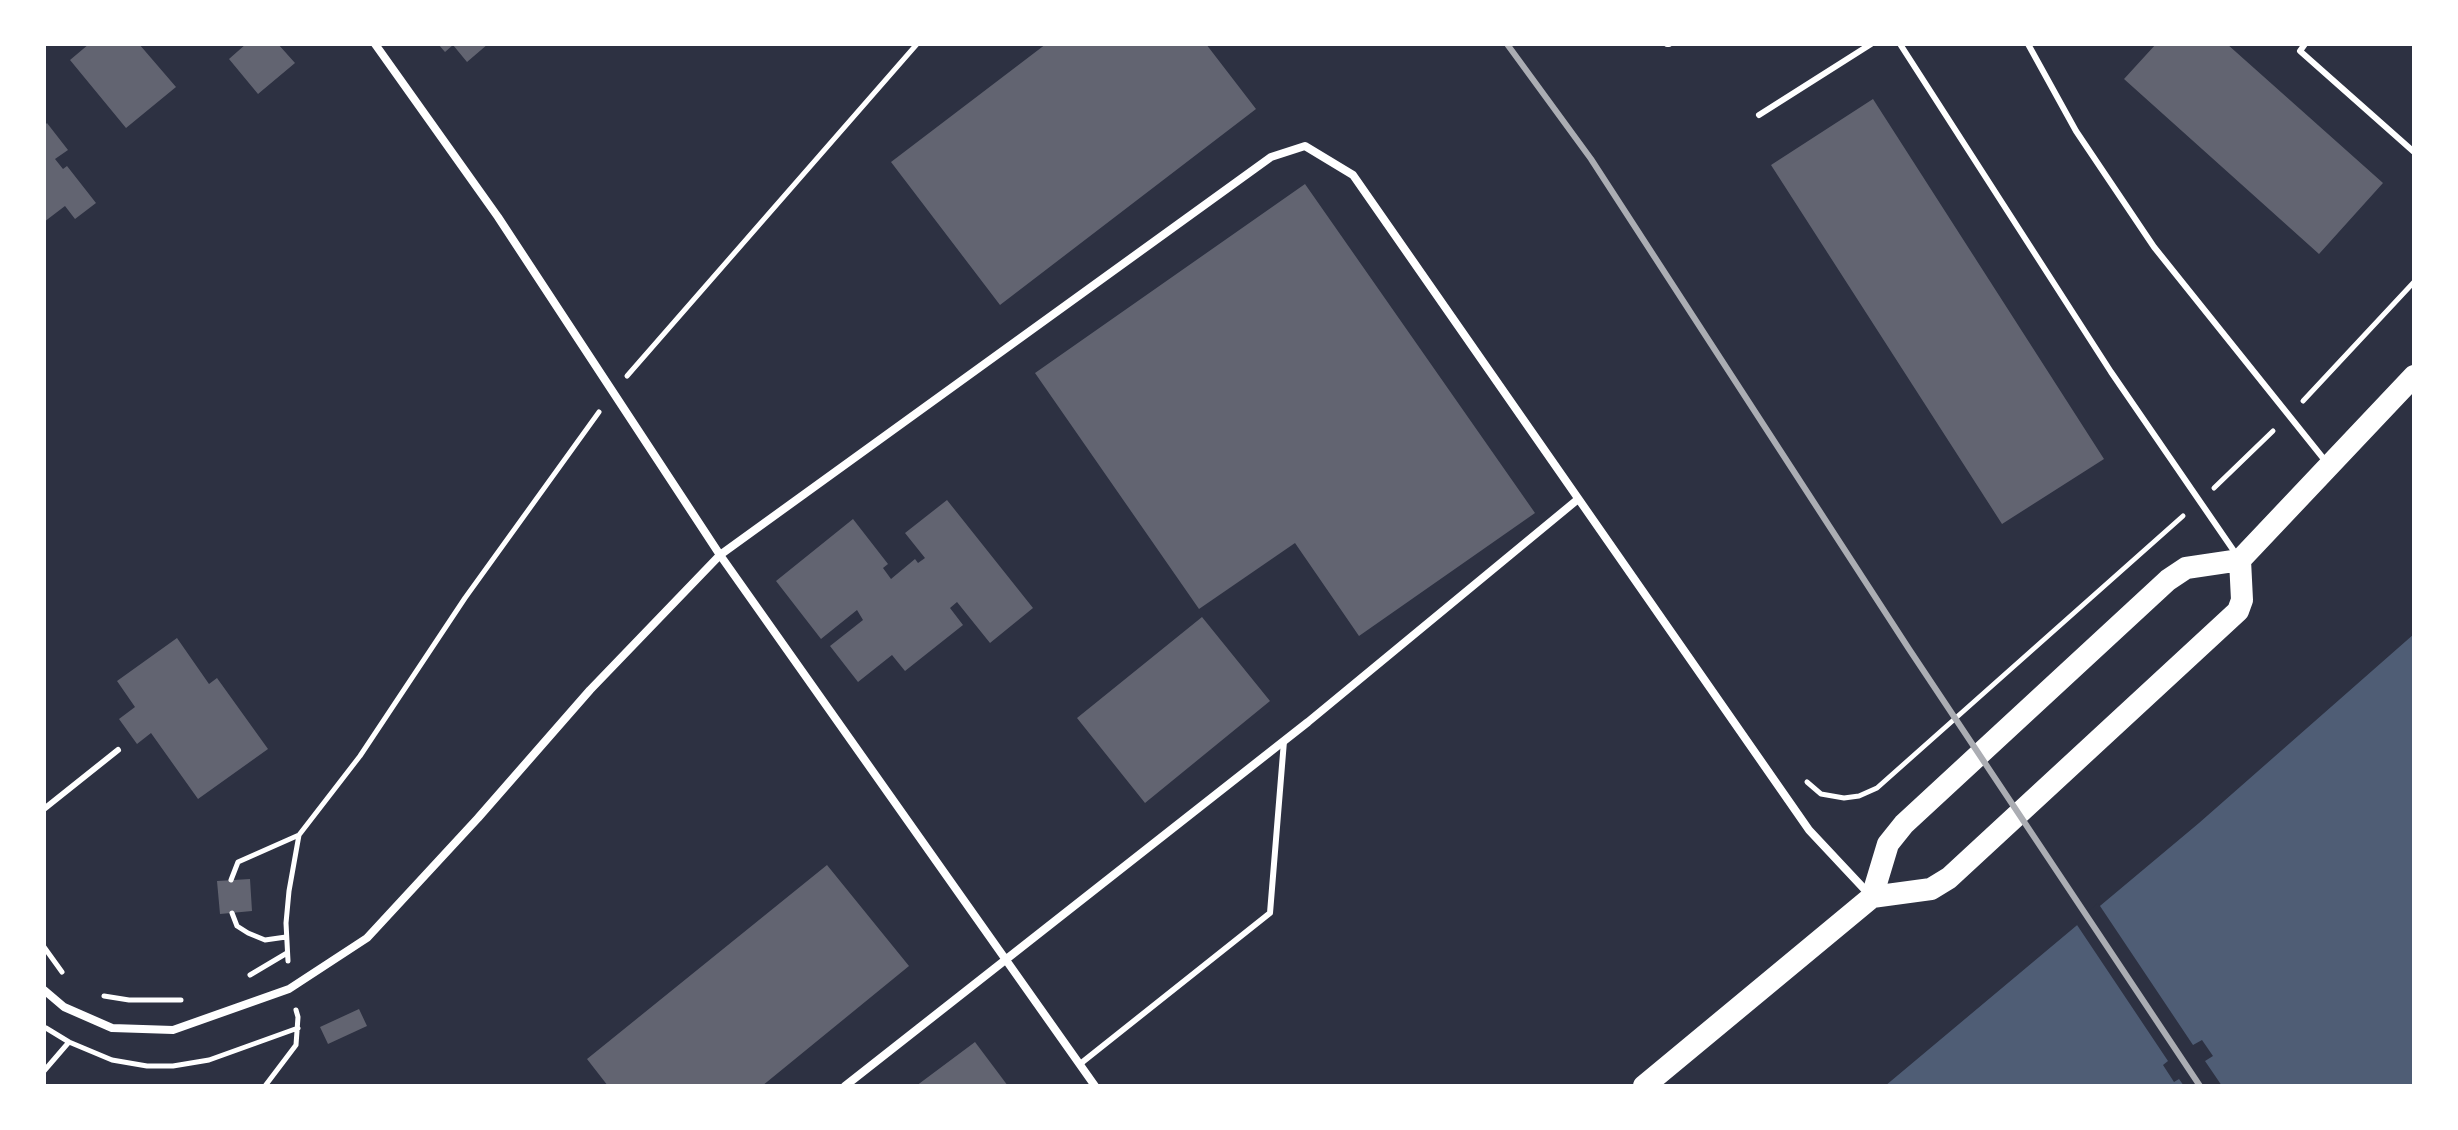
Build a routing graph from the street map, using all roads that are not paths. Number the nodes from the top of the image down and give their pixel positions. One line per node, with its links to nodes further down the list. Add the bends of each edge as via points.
1 (375, 44): 11 (street, via 498,217)
2 (1871, 44): 6 (lane)
3 (1900, 44): 12 (lane, via 2111,372)
4 (2028, 44): 9 (lane, via 2076,131 2154,247)
5 (2305, 44): 7 (lane, via 2300,51)
6 (1759, 115)
7 (2414, 152)
8 (2414, 376): 9 (highway)
9 (2329, 466): 12 (highway)
10 (1577, 500): 11 (street, via 1353,175 1305,146 1271,157); 13 (street); 16 (street, via 1809,830)
11 (720, 555): 17 (street); 18 (street, via 590,690 367,938 289,989 173,1030 112,1028 64,1007)
12 (2240, 560): 16 (highway, via 2186,568 2168,580 1904,824 1888,844); 16 (highway, via 2238,611 1949,878 1931,889)
13 (1284, 741): 17 (street); 19 (lane, via 1270,913)
14 (118, 750): 15 (lane)
15 (44, 809)
16 (1872, 897): 22 (highway)
17 (1007, 961): 19 (street); 20 (street)
18 (44, 990)
19 (1080, 1064): 21 (street)
20 (845, 1086)
21 (1095, 1086)
22 (1644, 1086)

